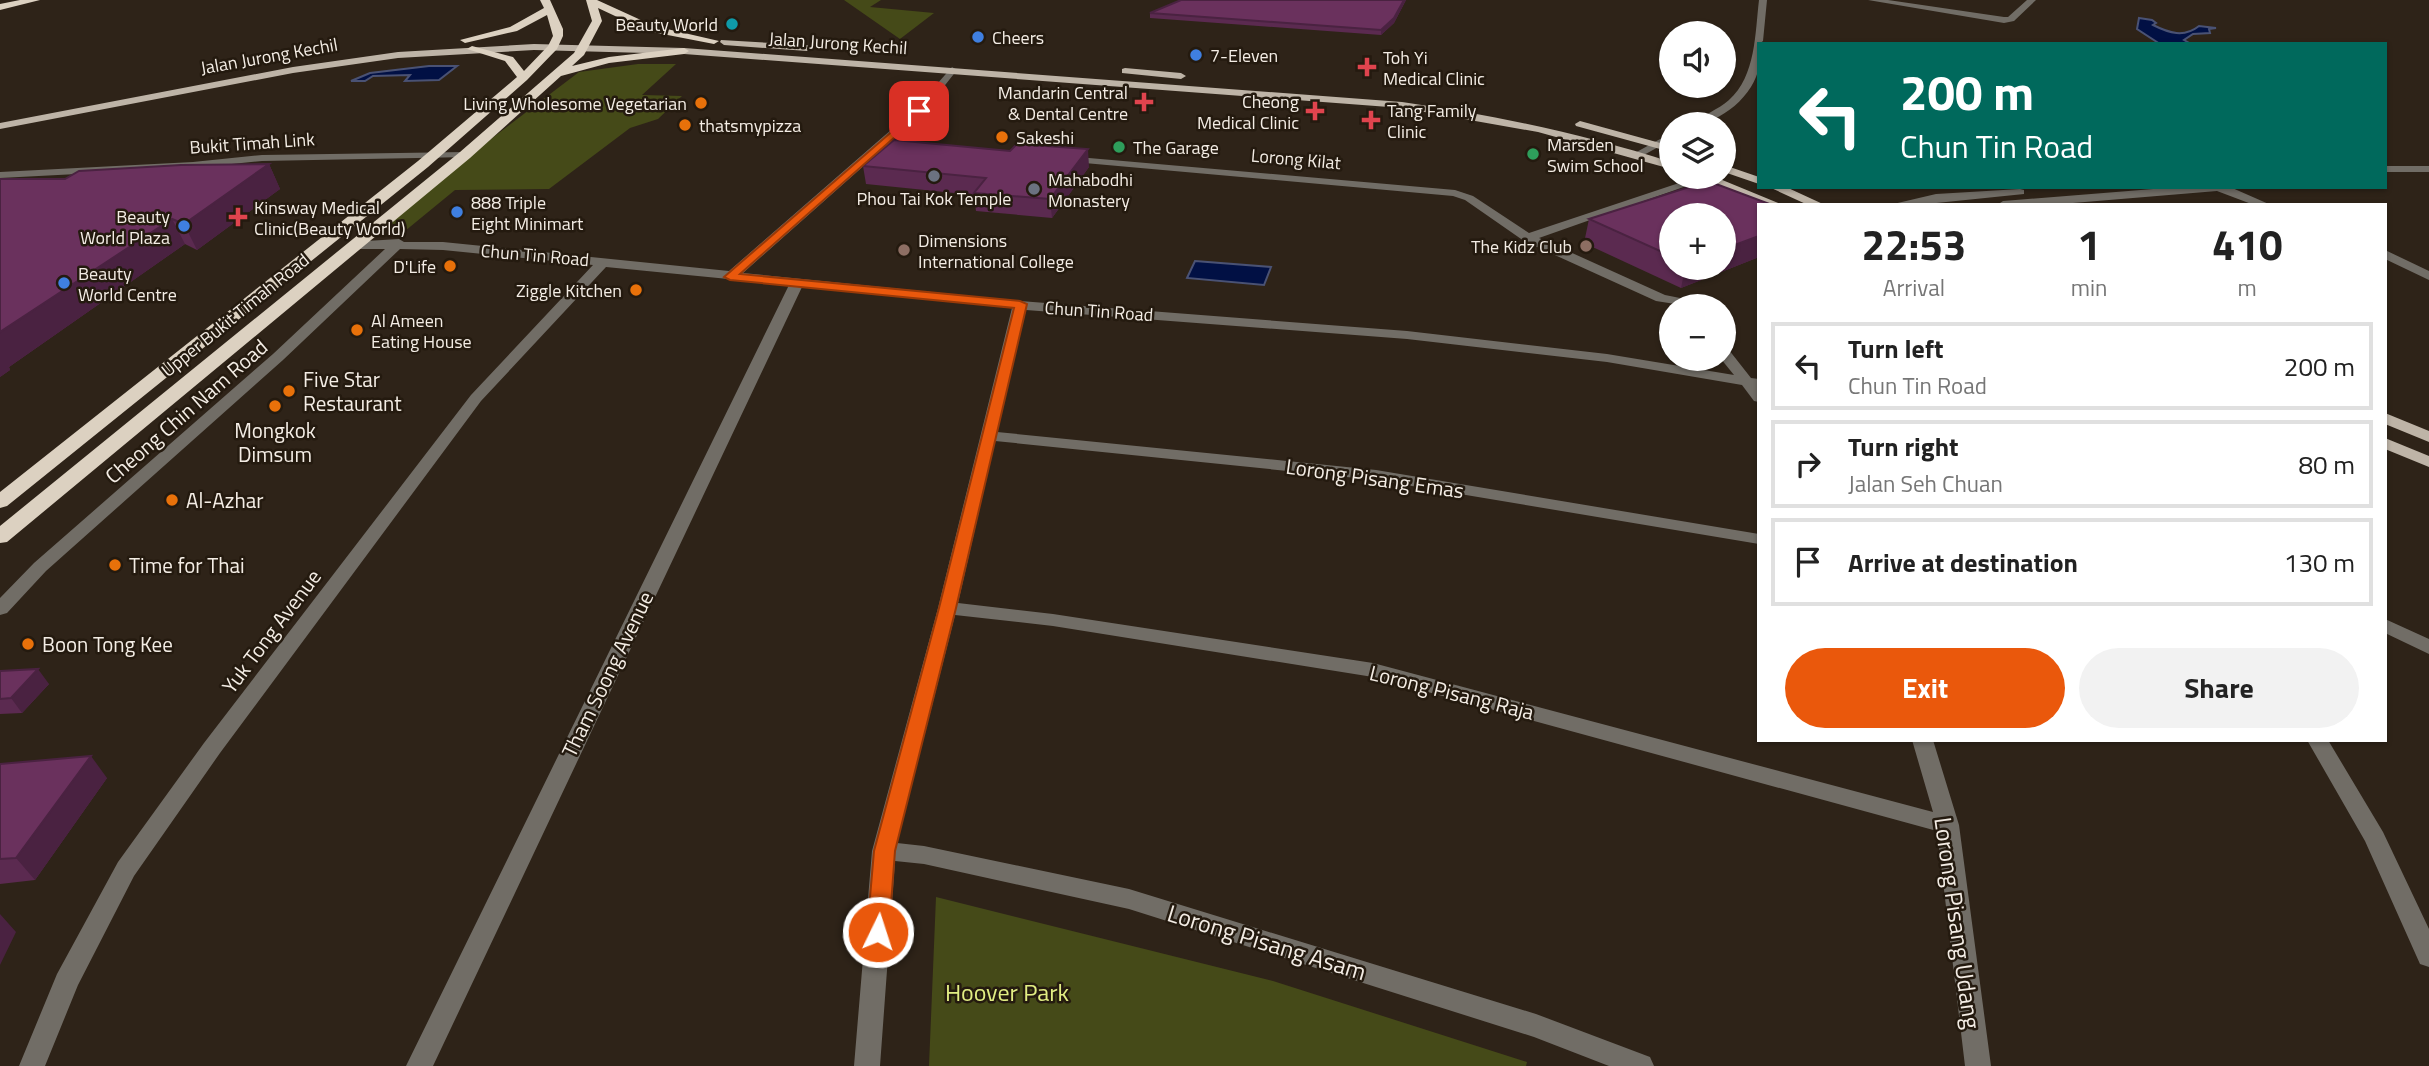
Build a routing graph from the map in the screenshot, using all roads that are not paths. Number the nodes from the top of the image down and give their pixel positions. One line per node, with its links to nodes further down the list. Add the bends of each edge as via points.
1 (35, 0): 7 (highway)
2 (1763, 0): 12 (street)
3 (1872, 0): 4 (street, via 2004,20)
4 (2032, 0)
5 (591, 1): 10 (highway, via 597,21); 11 (highway, via 652,29)
6 (546, 5): 8 (highway, via 558,29); 13 (highway, via 513,29)
7 (0, 7)
8 (553, 38): 10 (main road, Jalan Jurong Kechil); 13 (main road, Jalan Jurong Kechil); 13 (main road, Jalan Jurong Kechil); 21 (highway, Upper Bukit Timah Road)
9 (649, 38): 11 (main road, Jalan Jurong Kechil)
10 (588, 39): 15 (main road, Jalan Jurong Kechil); 19 (highway, Upper Bukit Timah Road)
11 (714, 41): 14 (main road, Jalan Jurong Kechil)
12 (1758, 42)
13 (469, 44): 21 (highway, via 509,59); 23 (main road, Jalan Jurong Kechil, via 337,53); 27 (main road, Jalan Jurong Kechil, via 293,70)
14 (822, 49)
15 (684, 51): 17 (main road, Jalan Jurong Kechil); 19 (highway, via 609,60)
16 (1757, 52): 25 (street, via 1749,84)
17 (952, 70): 29 (street, via 919,111); 33 (main road, Jalan Jurong Kechil, via 1402,105 1514,121)
18 (1117, 71): 20 (main road)
19 (557, 74): 36 (highway, Upper Bukit Timah Road)
20 (1198, 77)
21 (523, 78): 35 (highway, Upper Bukit Timah Road)
22 (1359, 90): 24 (main road)
23 (94, 96)
24 (1481, 105)
25 (1715, 112)
26 (1565, 120): 30 (main road)
27 (0, 126)
28 (1659, 142): 30 (street)
29 (881, 143): 32 (street); 63 (street)
30 (1656, 144): 31 (main road); 33 (street)
31 (1659, 145)
32 (930, 147)
33 (1638, 154): 37 (main road, Jalan Jurong Kechil)
34 (1053, 158): 57 (street, Lorong Kilat, via 1455,193)
35 (429, 159): 36 (street, Bukit Timah Link); 41 (street, Bukit Timah Link, via 261,158); 45 (street, Bukit Timah Link); 74 (highway, Upper Bukit Timah Road)
36 (459, 159): 59 (highway, Upper Bukit Timah Road)
37 (1659, 162)
38 (2387, 169): 39 (street)
39 (2429, 169)
40 (1736, 172): 44 (main road)
41 (0, 174)
42 (2387, 177): 43 (street)
43 (2429, 177)
44 (1757, 180)
45 (0, 182)
46 (1671, 189): 57 (street)
47 (1736, 189): 52 (main road)
48 (1780, 189): 53 (main road)
49 (2055, 189): 54 (street)
50 (2204, 189): 55 (street)
51 (2220, 189): 56 (street)
52 (1772, 203)
53 (1814, 203)
54 (1907, 203)
55 (2028, 203)
56 (2259, 203)
57 (1528, 238): 65 (street, Lorong Kilat)
58 (399, 243): 59 (street, Chun Tin Road); 61 (street, Chun Tin Road); 77 (street, Cheong Chin Nam Road)
59 (354, 245): 75 (highway, Upper Bukit Timah Road)
60 (2387, 255): 62 (street)
61 (604, 261): 63 (street, Chun Tin Road); 86 (street, Yuk Tong Avenue, via 477,398 126,869 66,982)
62 (2429, 276)
63 (730, 277): 64 (street, Chun Tin Road)
64 (797, 284): 66 (street, Chun Tin Road); 87 (street, Tham Soong Avenue)
65 (1659, 297)
66 (1020, 304): 68 (street, Chun Tin Road, via 1407,335 1607,358); 70 (street)
67 (1736, 365): 68 (street)
68 (1753, 383)
69 (2387, 419): 71 (main road)
70 (989, 436): 76 (street, Lorong Pisang Emas, via 1376,475); 78 (street)
71 (2429, 437)
72 (2387, 444): 73 (main road)
73 (2429, 462)
74 (0, 502)
75 (0, 537)
76 (1757, 539)
77 (0, 608)
78 (947, 608): 83 (street, Lorong Pisang Raja, via 1373,670); 84 (street)
79 (2387, 626): 80 (street)
80 (2427, 644)
81 (1923, 742): 83 (street, Lorong Pisang Udang)
82 (2318, 742): 85 (street, via 2375,838)
83 (1948, 825): 90 (street, Lorong Pisang Udang)
84 (884, 851): 88 (street); 89 (street, Lorong Pisang Asam, via 924,855 1129,899 1536,1026)
85 (2429, 956)
86 (32, 1066)
87 (419, 1066)
88 (867, 1066)
89 (1641, 1066)
90 (1978, 1066)

